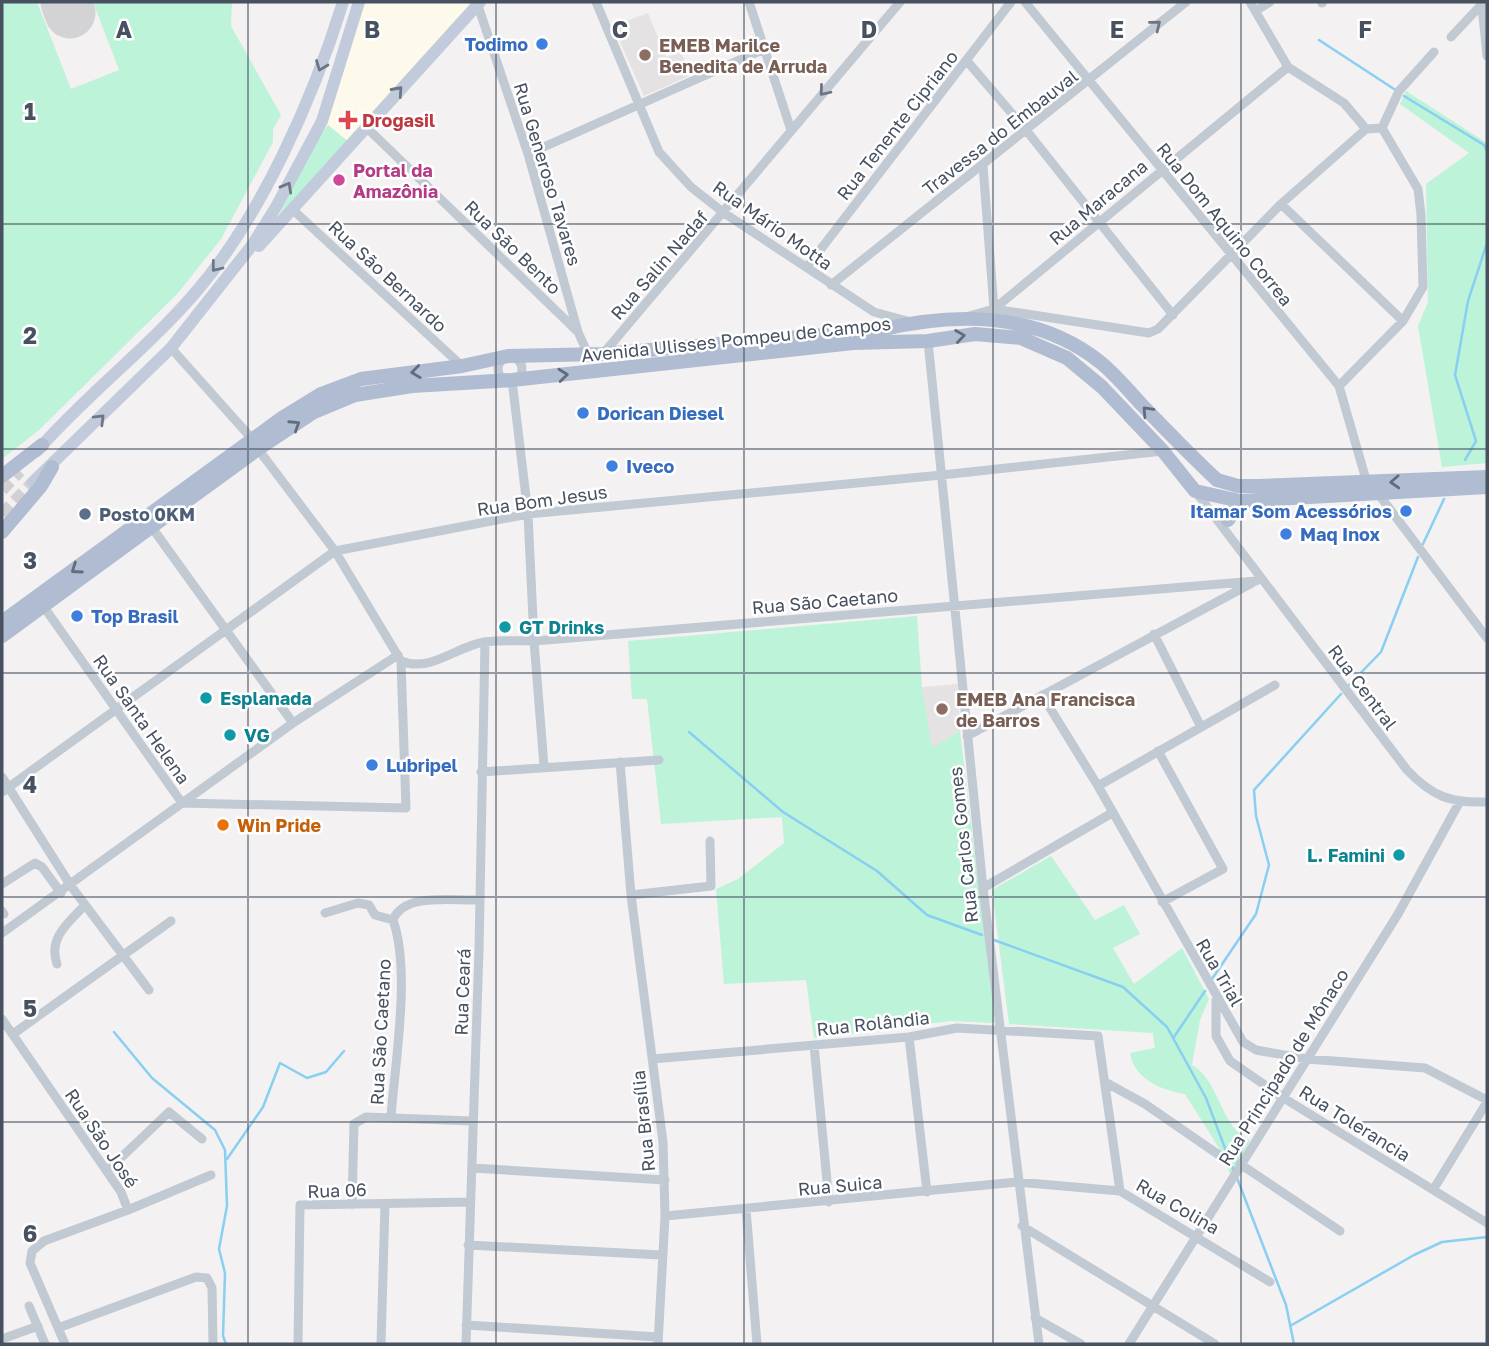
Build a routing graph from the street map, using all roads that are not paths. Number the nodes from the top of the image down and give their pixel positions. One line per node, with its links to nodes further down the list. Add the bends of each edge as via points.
1 (343, 2): 53 (main road, one-way to 53, via 321,69 252,212 227,252 159,332)
2 (359, 2): 37 (main road, one-way to 2, via 276,207 322,121)
3 (596, 2): 21 (street, Rua Mário Motta)
4 (749, 2): 15 (street)
5 (900, 2): 25 (street, Rua Salin Nadaf, one-way to 25)
6 (1011, 2): 18 (street, Rua Tenente Cipriano)
7 (1025, 2): 20 (street, Rua Dom Aquino Correa)
8 (1186, 2): 20 (street, Travessa do Embauval, one-way to 8)
9 (1250, 2): 13 (street)
10 (1270, 2): 13 (street)
11 (478, 3): 22 (main road, one-way to 11); 27 (street, Rua Generoso Tavares)
12 (1483, 4): 14 (street); 17 (street)
13 (1257, 10): 19 (street)
14 (1451, 37)
15 (764, 49): 21 (street); 25 (street)
16 (1434, 52): 23 (street, via 1399,91)
17 (1487, 56)
18 (967, 61): 26 (street); 35 (street, Rua Tenente Cipriano)
19 (1288, 67): 24 (street, via 1344,103); 29 (street, Rua Maracana)
20 (1089, 81): 26 (street, Travessa do Embauval); 29 (street, Rua Dom Aquino Correa)
21 (638, 106): 27 (street); 32 (street, Rua Mário Motta, via 659,152 691,187)
22 (366, 127): 31 (main road); 45 (street, Rua São Bento)
23 (1382, 128): 24 (street); 42 (street, via 1418,189 1421,204 1423,287)
24 (1366, 129): 30 (street)
25 (791, 130): 32 (street, Rua Salin Nadaf)
26 (1026, 131): 28 (street, Travessa do Embauval); 33 (street)
27 (528, 154): 45 (street, Rua Generoso Tavares)
28 (983, 166): 36 (street, Travessa do Embauval); 38 (street)
29 (1162, 169): 33 (street, Rua Maracana); 34 (street, Rua Dom Aquino Correa)
30 (1281, 204): 34 (street); 42 (street)
31 (292, 209): 37 (main road); 50 (street, Rua São Bernardo)
32 (724, 213): 35 (street, Rua Mário Motta); 48 (street, Rua Salin Nadaf)
33 (1098, 223): 38 (street, Rua Maracana); 40 (street)
34 (1230, 256): 40 (street); 52 (street, Rua Dom Aquino Correa)
35 (807, 267): 36 (street, Rua Mário Motta)
36 (831, 285): 39 (street, Rua Mário Motta)
37 (208, 304): 47 (main road)
38 (995, 309): 40 (street, via 1149,333); 41 (street)
39 (874, 312): 43 (street, Rua Mário Motta); 44 (street)
40 (1173, 315)
41 (964, 318): 43 (main road, Avenida Ulisses Pompeu de Campos); 55 (main road, Avenida Ulisses Pompeu de Campos, one-way to 41, via 1102,363 1072,342 1033,326)
42 (1403, 321): 52 (street)
43 (913, 322): 44 (main road, Avenida Ulisses Pompeu de Campos); 46 (main road, via 924,325)
44 (880, 330): 48 (main road, Avenida Ulisses Pompeu de Campos)
45 (578, 332): 48 (street, Rua Generoso Tavares)
46 (928, 341): 51 (main road, Avenida Ulisses Pompeu de Campos, one-way to 46, via 853,343); 56 (main road, Avenida Ulisses Pompeu de Campos, one-way to 56, via 975,334 1021,338 1067,358 1102,387); 59 (street, Rua Carlos Gomes)
47 (171, 348): 54 (street); 57 (main road, one-way to 47)
48 (596, 354): 49 (main road, Avenida Ulisses Pompeu de Campos)
49 (508, 356): 50 (main road, Avenida Ulisses Pompeu de Campos); 51 (street, via 522,367); 51 (street, via 500,361 498,371)
50 (462, 366): 54 (main road, Avenida Ulisses Pompeu de Campos, one-way to 54, via 360,379 321,394)
51 (512, 380): 54 (main road, Avenida Ulisses Pompeu de Campos, one-way to 51, via 355,395 412,386); 70 (street)
52 (1339, 386): 64 (street, Rua Dom Aquino Correa)
53 (42, 445): 58 (main road); 60 (main road)
54 (256, 445): 72 (main road, Avenida Ulisses Pompeu de Campos); 75 (street); 79 (main road, Avenida Ulisses Pompeu de Campos, one-way to 79)
55 (1183, 449): 56 (main road); 62 (main road, Avenida Ulisses Pompeu de Campos)
56 (1163, 451): 59 (street, Rua Bom Jesus); 66 (main road, Avenida Ulisses Pompeu de Campos)
57 (52, 467): 63 (main road); 73 (main road)
58 (20, 471)
59 (942, 475): 70 (street, Rua Bom Jesus); 77 (street, Rua Carlos Gomes)
60 (2, 476)
61 (1487, 477): 64 (main road, one-way to 64)
62 (1217, 480): 64 (main road, via 1238,486); 68 (main road)
63 (33, 482)
64 (1367, 483)
65 (1487, 487): 67 (main road)
66 (1195, 491): 68 (main road); 74 (street, Rua Central)
67 (1380, 496): 69 (main road); 83 (street)
68 (1218, 498): 69 (main road); 71 (street, Rua Central)
69 (1240, 501): 71 (main road)
70 (528, 514): 75 (street, Rua Bom Jesus); 84 (street)
71 (1228, 520): 74 (street, Rua Central)
72 (153, 529): 78 (main road, Avenida Ulisses Pompeu de Campos); 80 (street)
73 (2, 532)
74 (1241, 548): 76 (street, Rua Central)
75 (335, 551): 80 (street, Rua Bom Jesus); 86 (street)
76 (1259, 579): 77 (street, Rua São Caetano); 81 (street); 103 (street, Rua Central, via 1407,770 1432,792)
77 (956, 606): 84 (street, Rua São Caetano); 92 (street, Rua Carlos Gomes)
78 (44, 607): 82 (main road, Avenida Ulisses Pompeu de Campos); 89 (street, Rua Santa Helena)
79 (2, 622)
80 (228, 630): 89 (street, Rua Bom Jesus); 90 (street)
81 (1154, 634): 88 (street); 91 (street)
82 (2, 636)
83 (1487, 638)
84 (534, 641): 85 (street, Rua São Caetano); 96 (street)
85 (485, 642): 86 (street, Rua São Caetano, via 423,666); 97 (street, Rua Ceará)
86 (400, 658): 90 (street); 102 (street, Rua Santa Helena, via 406,808)
87 (1275, 685): 91 (street)
88 (1042, 695): 92 (street); 99 (street, Rua Trial)
89 (116, 708): 100 (street, Rua Bom Jesus); 102 (street, Rua Santa Helena)
90 (293, 723): 102 (street)
91 (1201, 727): 93 (street)
92 (967, 736): 108 (street, Rua Carlos Gomes)
93 (1158, 751): 99 (street); 112 (street, via 1223,869)
94 (659, 760): 95 (street)
95 (620, 762): 96 (street); 110 (street, Rua Brasília)
96 (544, 766): 97 (street)
97 (481, 772): 111 (street, Rua Ceará)
98 (2, 777): 100 (street)
99 (1097, 786): 104 (street, Rua Trial)
100 (5, 789): 107 (street)
101 (1487, 800): 103 (street, Rua Central)
102 (182, 803): 107 (street)
103 (1459, 803): 128 (street, Rua Principado de Mônaco, via 1398,914)
104 (1112, 813): 108 (street); 112 (street, Rua Trial)
105 (710, 841): 110 (street, via 711,886)
106 (2, 884): 109 (street, via 35,863)
107 (71, 886): 109 (street); 113 (street)
108 (984, 888): 123 (street, Rua Carlos Gomes)
109 (61, 892): 117 (street)
110 (631, 895): 127 (street, Rua Brasília)
111 (480, 900): 115 (street, via 410,902 397,909); 133 (street, Rua Ceará)
112 (1162, 902): 121 (street, Rua Trial)
113 (85, 905): 118 (street); 119 (street, via 55,940 52,952)
114 (325, 913): 115 (street, via 358,903)
115 (393, 920): 132 (street, Rua São Caetano, via 400,953)
116 (171, 921): 118 (street)
117 (2, 933)
118 (123, 956): 120 (street); 124 (street)
119 (57, 964)
120 (149, 990)
121 (1216, 998): 128 (street, Rua Trial, via 1243,1042 1256,1050); 130 (street, Rua Tolerancia, via 1216,1036 1221,1048 1230,1061)
122 (2, 1019): 124 (street, Rua São José)
123 (1002, 1029): 125 (street, Rua Rolândia, via 957,1028); 129 (street, Rua Rolândia, via 1098,1036); 141 (street, Rua Carlos Gomes)
124 (13, 1034): 138 (street, Rua São José)
125 (909, 1037): 126 (street, Rua Rolândia); 144 (street)
126 (814, 1045): 127 (street, Rua Rolândia); 146 (street)
127 (652, 1059): 140 (street, Rua Brasília)
128 (1307, 1059): 130 (street, Rua Principado de Mônaco); 131 (street, Rua Trial, via 1425,1068)
129 (1105, 1082): 135 (street); 143 (street)
130 (1282, 1097): 136 (street, Rua Principado de Mônaco); 142 (street, Rua Tolerancia)
131 (1487, 1101): 142 (street)
132 (391, 1117): 133 (street); 148 (street, via 366,1117 354,1124)
133 (472, 1121): 137 (street, Rua Ceará)
134 (202, 1139): 138 (street, via 169,1112)
135 (1219, 1156)
136 (1239, 1166): 154 (street); 155 (street, Rua Principado de Mônaco)
137 (472, 1168): 140 (street); 145 (street, Rua Ceará)
138 (107, 1171): 149 (street, Rua São José)
139 (211, 1175): 149 (street)
140 (666, 1180): 151 (street, Rua Brasília)
141 (1017, 1182): 143 (street, Rua Colina); 144 (street, Rua Suica); 153 (street, Rua Carlos Gomes)
142 (1433, 1190): 152 (street, Rua Tolerancia)
143 (1121, 1191): 155 (street, Rua Colina)
144 (927, 1192): 146 (street, Rua Suica)
145 (470, 1202): 147 (street, Rua 06); 156 (street, Rua Ceará)
146 (829, 1202): 150 (street, Rua Suica)
147 (385, 1204): 148 (street, Rua 06); 171 (street)
148 (352, 1205): 170 (street, Rua 06, via 300,1205)
149 (128, 1209): 164 (street, Rua São José, via 44,1241 32,1251 30,1263)
150 (746, 1209): 151 (street, Rua Suica); 173 (street)
151 (665, 1216): 157 (street, Rua Brasília)
152 (1487, 1223)
153 (1022, 1226): 160 (street); 161 (street, Rua Carlos Gomes)
154 (1340, 1231)
155 (1197, 1235): 158 (street, Rua Colina); 160 (street, Rua Principado de Mônaco)
156 (468, 1245): 157 (street); 162 (street, Rua Ceará)
157 (662, 1255): 166 (street, Rua Brasília)
158 (1270, 1282)
159 (29, 1306): 163 (street)
160 (1153, 1307): 176 (street, Rua Principado de Mônaco); 177 (street)
161 (1035, 1318): 174 (street, Rua Carlos Gomes); 175 (street)
162 (467, 1325): 166 (street); 172 (street, Rua Ceará)
163 (38, 1326): 165 (street); 167 (street)
164 (58, 1328): 168 (street, Rua São José); 169 (street, via 196,1277 208,1278)
165 (2, 1339)
166 (658, 1341)
167 (45, 1344)
168 (65, 1344)
169 (213, 1344)
170 (298, 1344)
171 (381, 1344)
172 (466, 1344)
173 (757, 1344)
174 (1039, 1344)
175 (1081, 1344)
176 (1129, 1344)
177 (1215, 1344)

